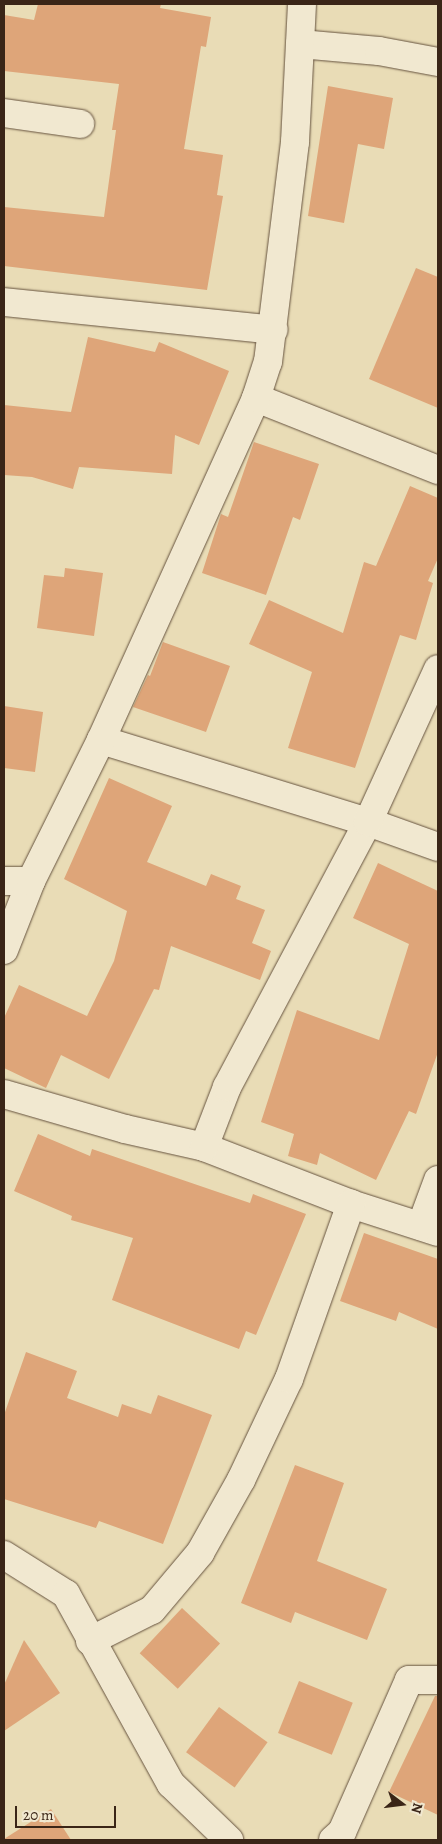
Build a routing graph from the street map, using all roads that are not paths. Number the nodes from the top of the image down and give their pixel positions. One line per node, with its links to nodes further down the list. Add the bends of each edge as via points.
1 (302, 4): 2 (street)
2 (300, 44): 3 (street, via 380,51); 7 (street, via 294,142)
3 (438, 62)
4 (4, 113): 5 (street)
5 (80, 124)
6 (4, 302): 7 (street)
7 (274, 330): 8 (street)
8 (256, 398): 9 (street); 11 (street)
9 (438, 470)
10 (438, 669): 12 (street)
11 (101, 740): 12 (street); 15 (street)
12 (368, 822): 13 (street); 18 (street, via 227,1088)
13 (438, 848)
14 (4, 881): 15 (street)
15 (31, 881): 16 (street)
16 (4, 950)
17 (4, 1094): 18 (street, via 125,1129)
18 (204, 1147): 20 (street)
19 (438, 1180): 21 (street)
20 (350, 1204): 21 (street); 23 (street, via 289,1379 242,1480 200,1552 152,1610)
21 (429, 1229)
22 (4, 1555): 23 (street, via 66,1594)
23 (90, 1641): 25 (street, via 172,1784)
24 (438, 1680): 26 (street, via 409,1680 342,1832)
25 (229, 1840)
26 (333, 1840)

